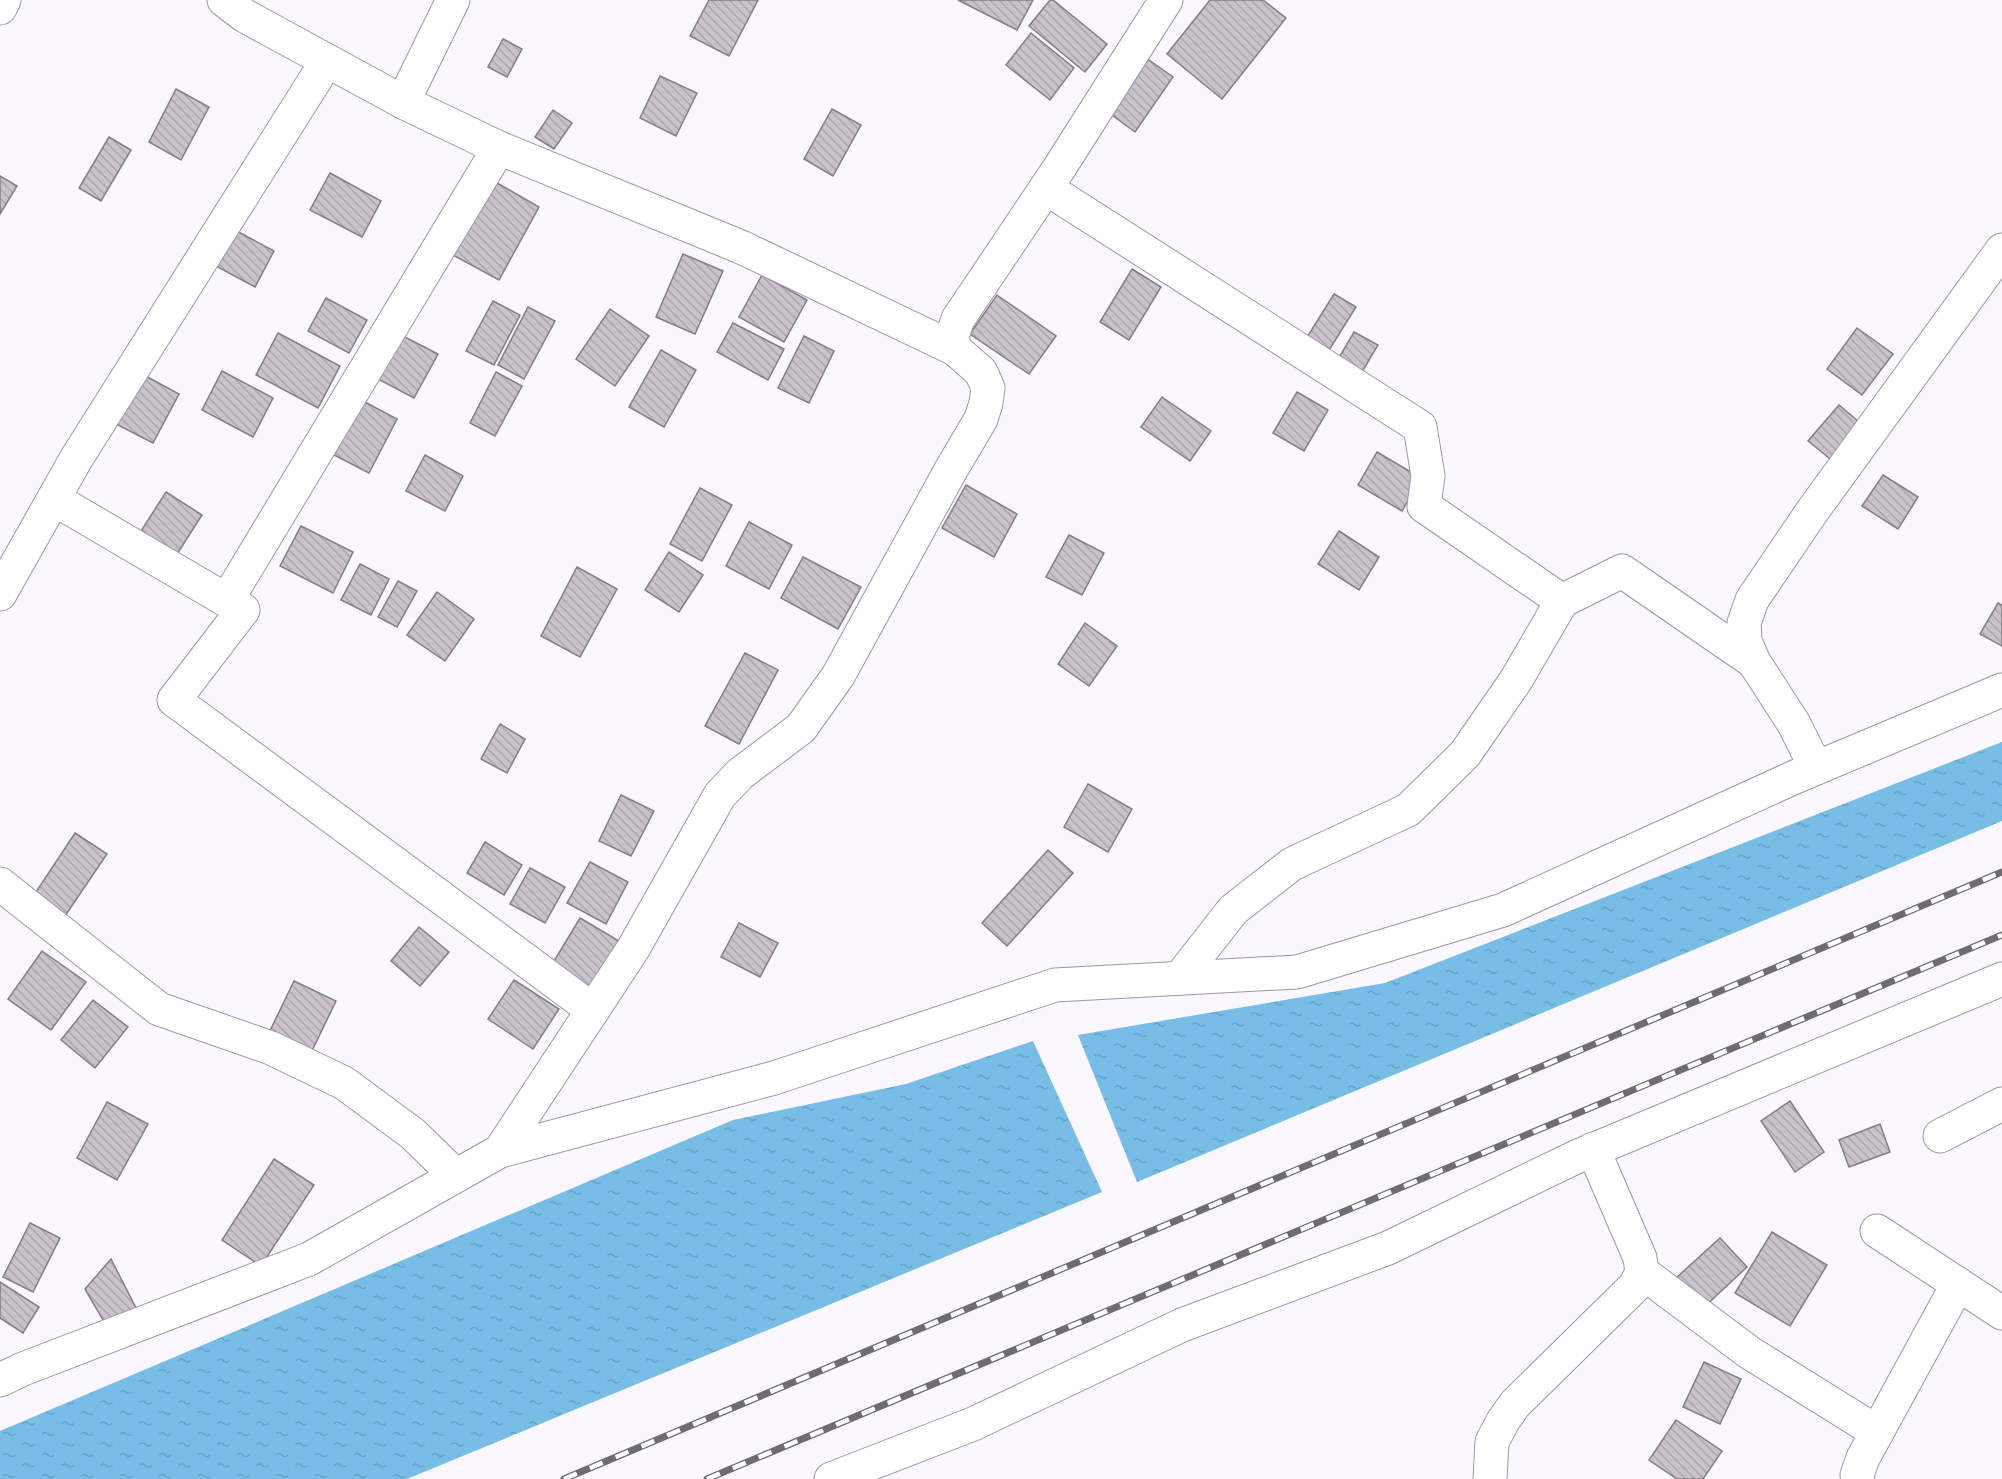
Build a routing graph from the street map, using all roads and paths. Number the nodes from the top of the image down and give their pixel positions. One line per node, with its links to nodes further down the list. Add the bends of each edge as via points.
1 (4, 0): 5 (street)
2 (224, 0): 6 (street, via 245,16)
3 (453, 0): 7 (street)
4 (1166, 0): 9 (street)
5 (0, 9)
6 (327, 61): 7 (street); 12 (street)
7 (403, 102): 8 (street)
8 (499, 148): 11 (street, via 741,247); 14 (street)
9 (1046, 188): 11 (street, via 958,319 952,336); 15 (street, via 1420,427 1428,476 1424,506)
10 (2002, 250): 16 (street, via 1752,600 1744,623 1745,641)
11 (955, 349): 22 (street, via 981,372 988,388 981,419 838,676 801,728 740,774 720,795 633,949)
12 (54, 499): 13 (street); 14 (street)
13 (0, 594)
14 (227, 600): 22 (street, via 243,609 174,700)
15 (1562, 602): 16 (street, via 1622,572); 20 (street, via 1516,680 1465,754 1408,810 1292,864 1233,910)
16 (1754, 662): 18 (street, via 1794,724)
17 (2002, 690): 18 (street)
18 (1816, 768): 20 (street, via 1503,910 1297,972)
19 (0, 884): 27 (street, via 159,1009 271,1048 344,1083 413,1134)
20 (1180, 978): 26 (street, via 1055,985 774,1078)
21 (2002, 979): 25 (street)
22 (593, 1010): 26 (street)
23 (2002, 1104): 24 (street)
24 (1940, 1136)
25 (1593, 1149): 29 (street, via 1640,1258); 34 (street, via 1388,1248 1182,1325 973,1424)
26 (500, 1151): 27 (street)
27 (456, 1176): 32 (street, via 309,1259)
28 (1877, 1231): 30 (street)
29 (1642, 1272): 33 (street, via 1750,1353); 35 (street, via 1635,1286 1515,1404 1492,1442)
30 (1958, 1284): 31 (street); 33 (street)
31 (2002, 1313)
32 (0, 1380)
33 (1876, 1432): 36 (street)
34 (831, 1479)
35 (1490, 1479)
36 (1858, 1479)

